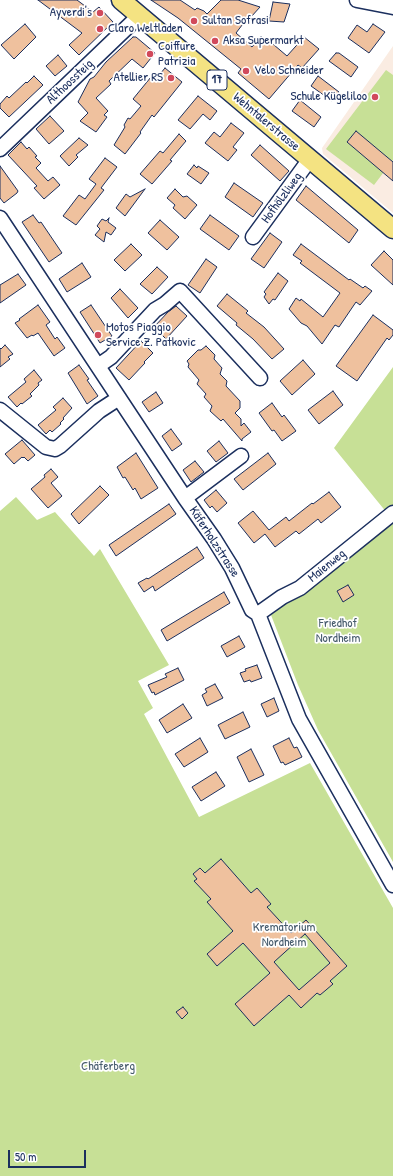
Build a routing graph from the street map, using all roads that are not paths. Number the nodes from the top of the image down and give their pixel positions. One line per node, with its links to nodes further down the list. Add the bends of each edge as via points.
1 (121, 0): 4 (main road, Wehntalerstrasse / 17)
2 (357, 0): 3 (street)
3 (393, 7)
4 (140, 16): 5 (street, Althoossteig); 6 (main road, Wehntalerstrasse / 17)
5 (0, 148)
6 (310, 159): 8 (main road, Wehntalerstrasse / 17); 9 (street, Hofhölzliweg)
7 (0, 218): 10 (street, Käferholzstrasse)
8 (393, 229)
9 (253, 237)
10 (98, 366): 11 (street, via 111,357 155,310 180,291); 12 (street, Käferholzstrasse)
11 (260, 378)
12 (119, 398): 13 (street, via 55,448 46,447); 15 (street, Käferholzstrasse)
13 (0, 410)
14 (241, 456): 15 (street)
15 (185, 498): 17 (street, Käferholzstrasse, via 232,568 252,610)
16 (393, 513): 17 (street, Maienweg, via 300,588)
17 (258, 614): 18 (street, Käferholzstrasse, via 299,719)
18 (393, 885)

